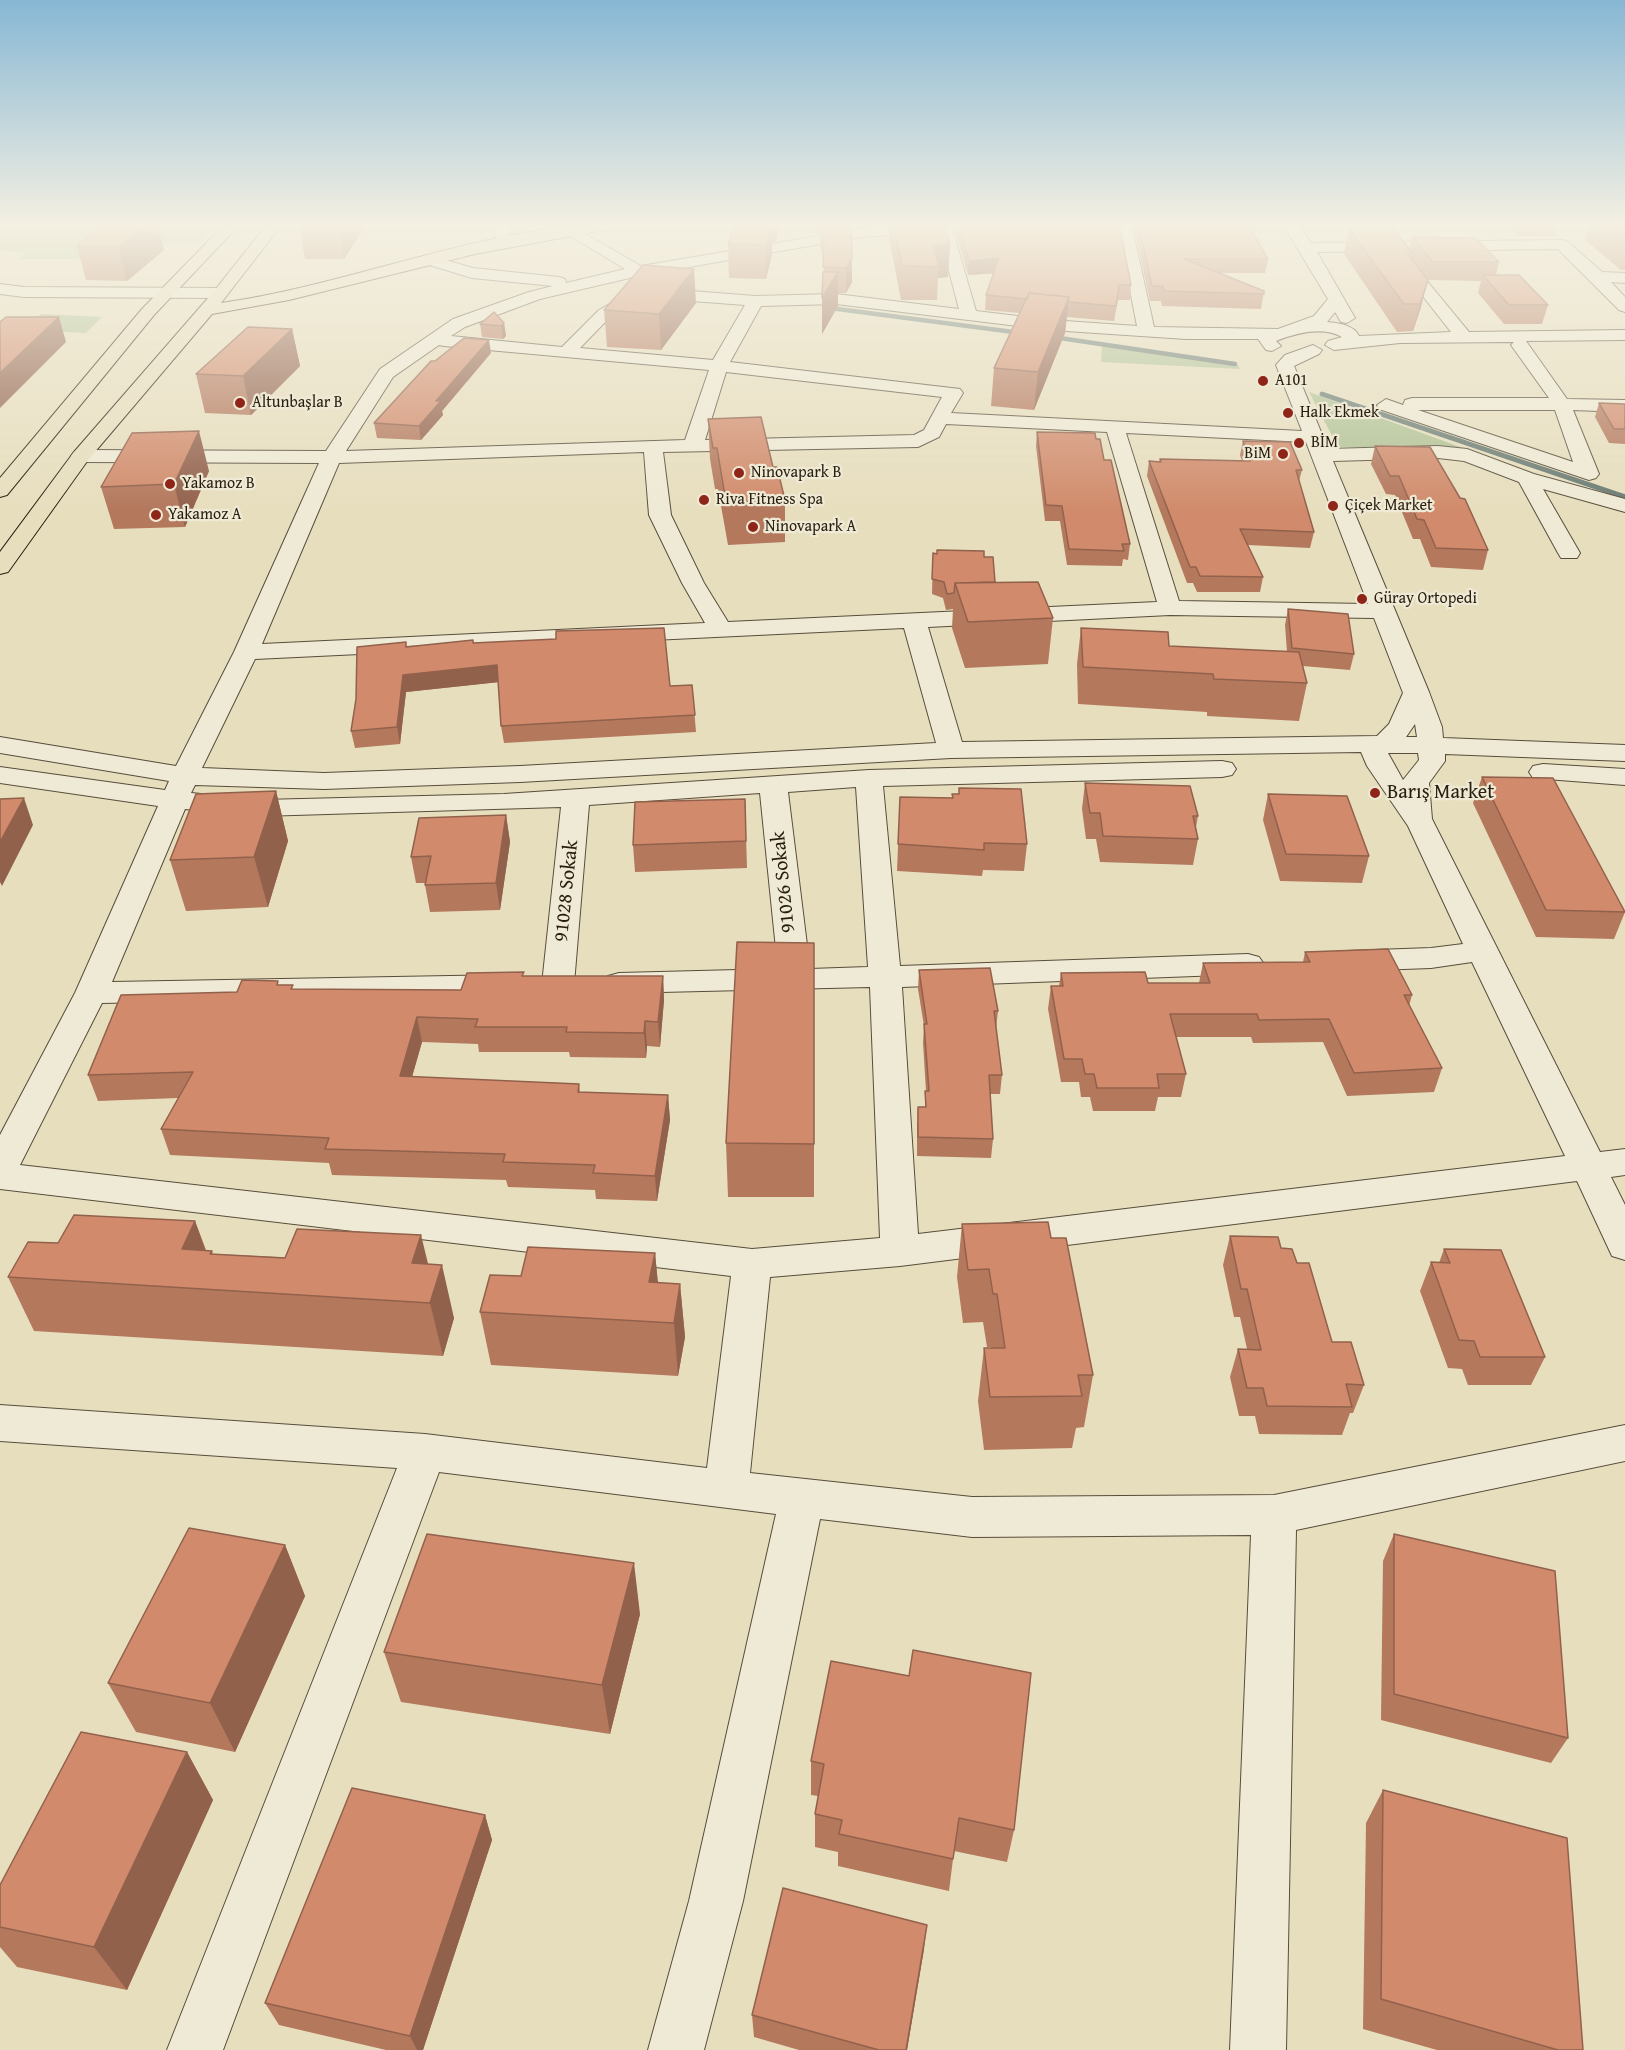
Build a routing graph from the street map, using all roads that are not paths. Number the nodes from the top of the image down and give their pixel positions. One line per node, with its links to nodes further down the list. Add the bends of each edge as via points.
1 (134, 319): 34 (main road)
2 (184, 319): 29 (main road)
3 (471, 319): 16 (street)
4 (598, 319): 20 (street)
5 (744, 319): 21 (street)
6 (999, 319): 12 (street)
7 (1143, 319): 12 (street)
8 (1319, 319): 11 (street)
9 (1347, 319): 14 (street)
10 (1449, 319): 15 (street)
11 (1306, 326): 14 (street, via 1328,327); 17 (street)
12 (1146, 331): 17 (street)
13 (1625, 335): 15 (street)
14 (1347, 337): 15 (street); 19 (street)
15 (1464, 337)
16 (433, 340): 20 (street); 30 (street, via 386,373)
17 (1274, 340): 19 (street, via 1294,352); 28 (street, via 1268,360 1279,388)
18 (1520, 345): 22 (street)
19 (1313, 350): 28 (street, via 1285,365)
20 (566, 352): 21 (street)
21 (719, 366): 24 (street, via 954,393); 27 (street)
22 (1562, 404): 23 (street); 31 (street); 31 (street, via 1386,405)
23 (1625, 406)
24 (936, 426): 25 (street); 27 (street, via 918,441)
25 (1117, 434): 28 (street); 38 (street)
26 (653, 446): 27 (street); 30 (street); 41 (street, via 660,515)
27 (693, 446)
28 (1318, 447): 32 (street, via 1467,455); 39 (street)
29 (81, 456): 30 (street); 37 (main road)
30 (332, 457): 42 (street)
31 (1587, 473): 33 (street)
32 (1527, 478): 35 (street); 36 (street)
33 (1606, 478)
34 (0, 491)
35 (1625, 506)
36 (1569, 553)
37 (0, 567)
38 (1170, 608): 39 (street); 40 (street)
39 (1381, 611): 43 (street)
40 (914, 620): 41 (street); 45 (street)
41 (720, 628): 42 (street)
42 (246, 652): 53 (street)
43 (1416, 692): 47 (street, via 1407,718); 48 (street, via 1429,727)
44 (0, 745): 53 (street)
45 (951, 750): 47 (street); 53 (street)
46 (1625, 753): 48 (street)
47 (1382, 755): 48 (street); 51 (street); 55 (street, via 1391,777)
48 (1430, 756): 50 (street); 55 (street, via 1415,783)
49 (0, 775): 53 (street)
50 (1625, 777)
51 (869, 778): 52 (street); 59 (street)
52 (773, 784): 54 (street); 60 (street, 91026 Sokak)
53 (179, 788): 54 (street, via 261,808 413,806); 62 (street)
54 (576, 797): 61 (street, 91028 Sokak)
55 (1418, 818): 56 (street)
56 (1480, 951): 57 (street, via 1431,958); 64 (street)
57 (1324, 962)
58 (1277, 963): 59 (street)
59 (885, 977): 60 (street); 68 (street)
60 (795, 979): 61 (street)
61 (578, 984): 62 (street)
62 (91, 993): 65 (street)
63 (1625, 1162): 64 (street)
64 (1589, 1165): 67 (street); 68 (street)
65 (0, 1169)
66 (0, 1176): 69 (street)
67 (1625, 1246)
68 (900, 1251): 69 (street)
69 (752, 1264): 73 (street)
70 (0, 1423): 72 (street)
71 (1625, 1443): 75 (street)
72 (425, 1452): 73 (street); 76 (street)
73 (726, 1489): 74 (street)
74 (802, 1498): 75 (street, via 972,1517); 77 (street, via 716,1901)
75 (1274, 1515): 78 (street)
76 (195, 2050)
77 (676, 2050)
78 (1258, 2050)

